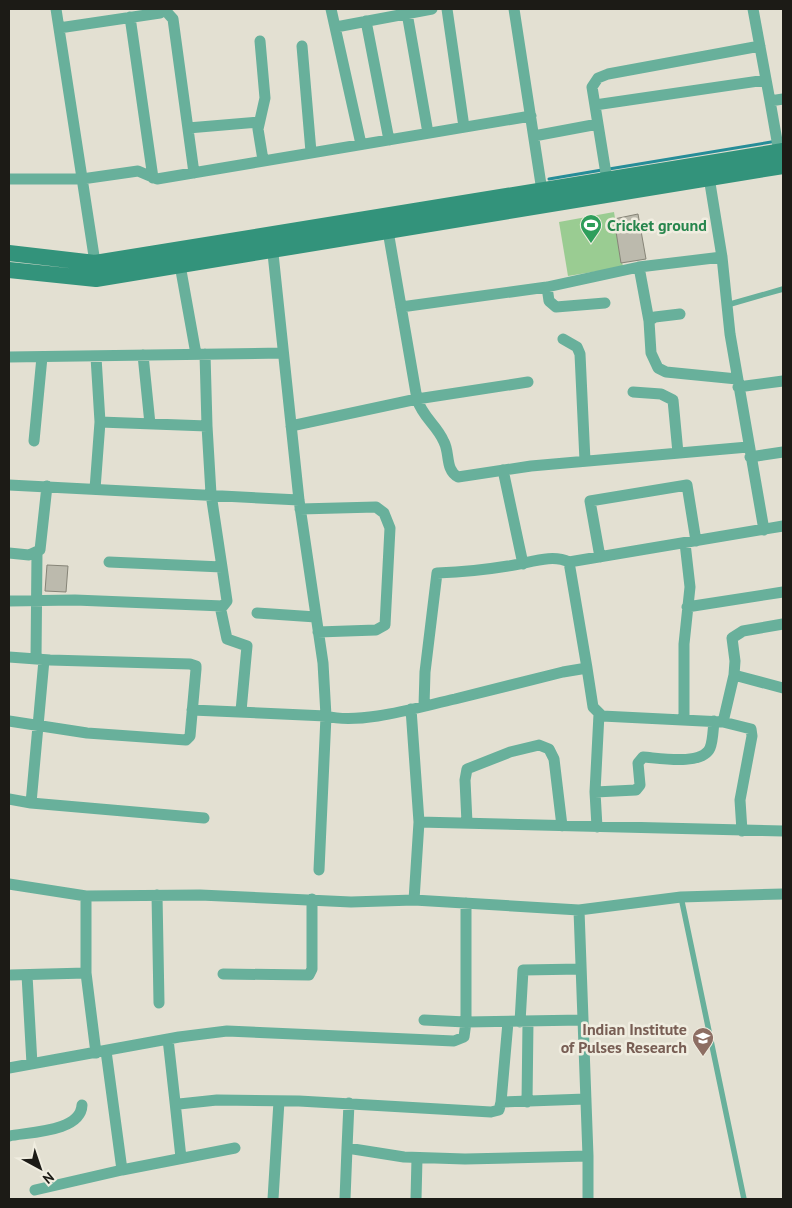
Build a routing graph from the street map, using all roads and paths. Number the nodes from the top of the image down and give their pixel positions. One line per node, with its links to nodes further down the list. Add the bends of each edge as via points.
1 (56, 9): 12 (street)
2 (164, 9): 9 (street, via 160,13); 24 (street, via 172,17)
3 (331, 9): 11 (street)
4 (432, 9): 8 (street)
5 (447, 9): 23 (street)
6 (514, 9): 20 (street)
7 (753, 9): 15 (street)
8 (407, 13): 10 (street); 25 (street)
9 (130, 17): 12 (street); 34 (street)
10 (366, 21): 11 (street); 27 (street)
11 (336, 27): 28 (street)
12 (59, 28): 36 (street)
13 (260, 42): 21 (street, via 265,98)
14 (302, 46): 29 (street)
15 (760, 46): 16 (street); 19 (street, via 603,76 592,87)
16 (766, 80): 18 (street); 19 (street)
17 (783, 99): 18 (street)
18 (770, 101): 30 (street)
19 (595, 105): 22 (street)
20 (531, 116): 23 (street); 26 (street)
21 (259, 122): 24 (street); 31 (street, via 258,135)
22 (598, 124): 26 (street); 37 (street)
23 (464, 127): 25 (street)
24 (188, 128): 33 (street)
25 (428, 133): 27 (street)
26 (534, 136): 38 (street)
27 (388, 140): 28 (street)
28 (361, 144): 29 (street)
29 (311, 152): 31 (street)
30 (782, 156): 32 (street)
31 (264, 160): 33 (street)
32 (708, 171): 37 (street); 39 (street); 42 (street)
33 (194, 173): 34 (street)
34 (153, 178): 36 (street, via 138,171)
35 (9, 179): 36 (street)
36 (82, 179): 46 (street)
37 (606, 180): 38 (street)
38 (542, 191): 40 (street)
39 (388, 231): 40 (street); 51 (street)
40 (272, 242): 43 (street); 46 (street); 56 (street)
41 (9, 253): 46 (street)
42 (722, 257): 44 (street); 50 (street)
43 (180, 265): 46 (street); 55 (street)
44 (639, 267): 47 (street); 53 (street)
45 (9, 270): 46 (street)
46 (96, 271)
47 (547, 287): 49 (street, via 549,301 556,307); 51 (street)
48 (783, 289): 50 (lane)
49 (606, 303)
50 (727, 305): 63 (street)
51 (401, 307): 65 (street)
52 (680, 314): 53 (street, via 655,317)
53 (649, 321): 63 (street, via 651,353 658,368)
54 (563, 339): 74 (street, via 576,347 580,354)
55 (201, 354): 56 (street); 57 (street); 68 (street)
56 (283, 354): 69 (street)
57 (144, 355): 60 (street); 67 (street)
58 (9, 357): 59 (street)
59 (42, 357): 60 (street); 70 (street)
60 (96, 358): 66 (street)
61 (783, 381): 63 (street)
62 (528, 382): 65 (street)
63 (738, 383): 71 (street)
64 (633, 392): 73 (street, via 670,397 674,403)
65 (417, 399): 69 (street); 75 (street, via 423,415 445,442 454,475)
66 (100, 422): 67 (street); 78 (street)
67 (150, 424): 68 (street)
68 (207, 426): 79 (street)
69 (291, 426): 80 (street)
70 (34, 441)
71 (749, 452): 72 (street); 73 (street); 82 (street)
72 (783, 452)
73 (678, 453): 74 (street)
74 (585, 461): 75 (street)
75 (504, 470): 89 (street)
76 (9, 485): 77 (street)
77 (46, 486): 78 (street); 84 (street, via 41,547)
78 (95, 489): 79 (street)
79 (211, 494): 80 (street); 90 (street)
80 (300, 504): 97 (street); 99 (street, via 376,507 384,513 390,528 385,625 376,630)
81 (783, 526): 82 (street)
82 (764, 530): 83 (street)
83 (691, 542): 86 (street); 86 (street, via 687,485 590,501); 95 (street)
84 (37, 552): 85 (street, via 29,555); 93 (street)
85 (9, 553)
86 (600, 557): 88 (street)
87 (109, 562): 90 (street)
88 (569, 562): 89 (street, via 562,558); 102 (street)
89 (523, 564): 105 (street, via 437,573)
90 (222, 568): 94 (street, via 227,601)
91 (783, 592): 95 (street)
92 (9, 601): 93 (street)
93 (38, 601): 94 (street); 101 (street)
94 (220, 606): 108 (street, via 227,639 247,646)
95 (687, 607): 111 (street)
96 (257, 614): 97 (street)
97 (316, 617): 99 (street)
98 (783, 624): 103 (street, via 734,635 730,641 735,661)
99 (318, 632): 110 (street)
100 (9, 657): 101 (street)
101 (40, 659): 107 (street, via 194,664); 114 (street)
102 (587, 668): 105 (street); 109 (street, via 593,707)
103 (734, 676): 104 (street); 113 (street)
104 (783, 688)
105 (424, 706): 106 (street)
106 (412, 709): 110 (street, via 391,714); 119 (street)
107 (192, 710): 108 (street); 114 (street, via 190,736 186,740)
108 (241, 711): 110 (street)
109 (599, 714): 111 (street); 115 (street)
110 (326, 716): 125 (street)
111 (684, 720): 113 (street)
112 (9, 721): 114 (street)
113 (719, 721): 115 (street, via 710,746 702,757 643,757 638,763 640,785 636,790); 123 (street, via 747,726 753,732 740,800)
114 (38, 726): 117 (street)
115 (595, 792): 122 (street)
116 (9, 799): 117 (street)
117 (31, 803): 118 (street)
118 (204, 818)
119 (419, 822): 120 (street); 132 (street)
120 (466, 823): 121 (street); 121 (street, via 467,769 510,752 539,745 549,750 554,759)
121 (562, 826): 122 (street)
122 (597, 827): 123 (street)
123 (742, 831): 124 (street)
124 (783, 831)
125 (319, 870)
126 (9, 884): 129 (street)
127 (783, 894): 130 (street)
128 (157, 895): 129 (street); 131 (street); 140 (street)
129 (86, 896): 136 (street)
130 (681, 897): 134 (street); 169 (lane)
131 (312, 899): 132 (street, via 352,902); 137 (street, via 312,969 309,975)
132 (414, 900): 133 (street)
133 (466, 903): 134 (street); 143 (street)
134 (579, 910): 135 (street)
135 (581, 969): 142 (street); 145 (street, via 523,970)
136 (86, 973): 139 (street); 147 (street)
137 (224, 974)
138 (11, 975): 139 (street)
139 (27, 975): 148 (street)
140 (159, 1003)
141 (424, 1020): 143 (street)
142 (583, 1020): 145 (street); 150 (street)
143 (466, 1022): 144 (street); 146 (street, via 464,1037 454,1041 226,1031)
144 (508, 1022): 145 (street); 153 (street)
145 (524, 1022): 154 (street)
146 (168, 1040): 147 (street); 152 (street)
147 (101, 1052): 148 (street); 163 (street)
148 (32, 1064): 149 (street)
149 (9, 1068)
150 (586, 1099): 154 (street); 160 (street)
151 (279, 1101): 152 (street); 155 (street); 165 (street)
152 (175, 1102): 161 (street)
153 (501, 1102): 154 (street); 155 (street, via 499,1110 491,1112)
154 (527, 1102)
155 (349, 1103): 159 (street)
156 (82, 1105): 157 (street, via 80,1116 69,1124)
157 (9, 1136)
158 (235, 1148): 161 (street)
159 (347, 1148): 162 (street); 166 (street)
160 (588, 1156): 162 (street); 168 (street)
161 (181, 1158): 163 (street)
162 (417, 1158): 167 (street)
163 (122, 1170): 164 (street)
164 (35, 1190)
165 (273, 1199)
166 (345, 1199)
167 (416, 1199)
168 (588, 1199)
169 (744, 1199)

